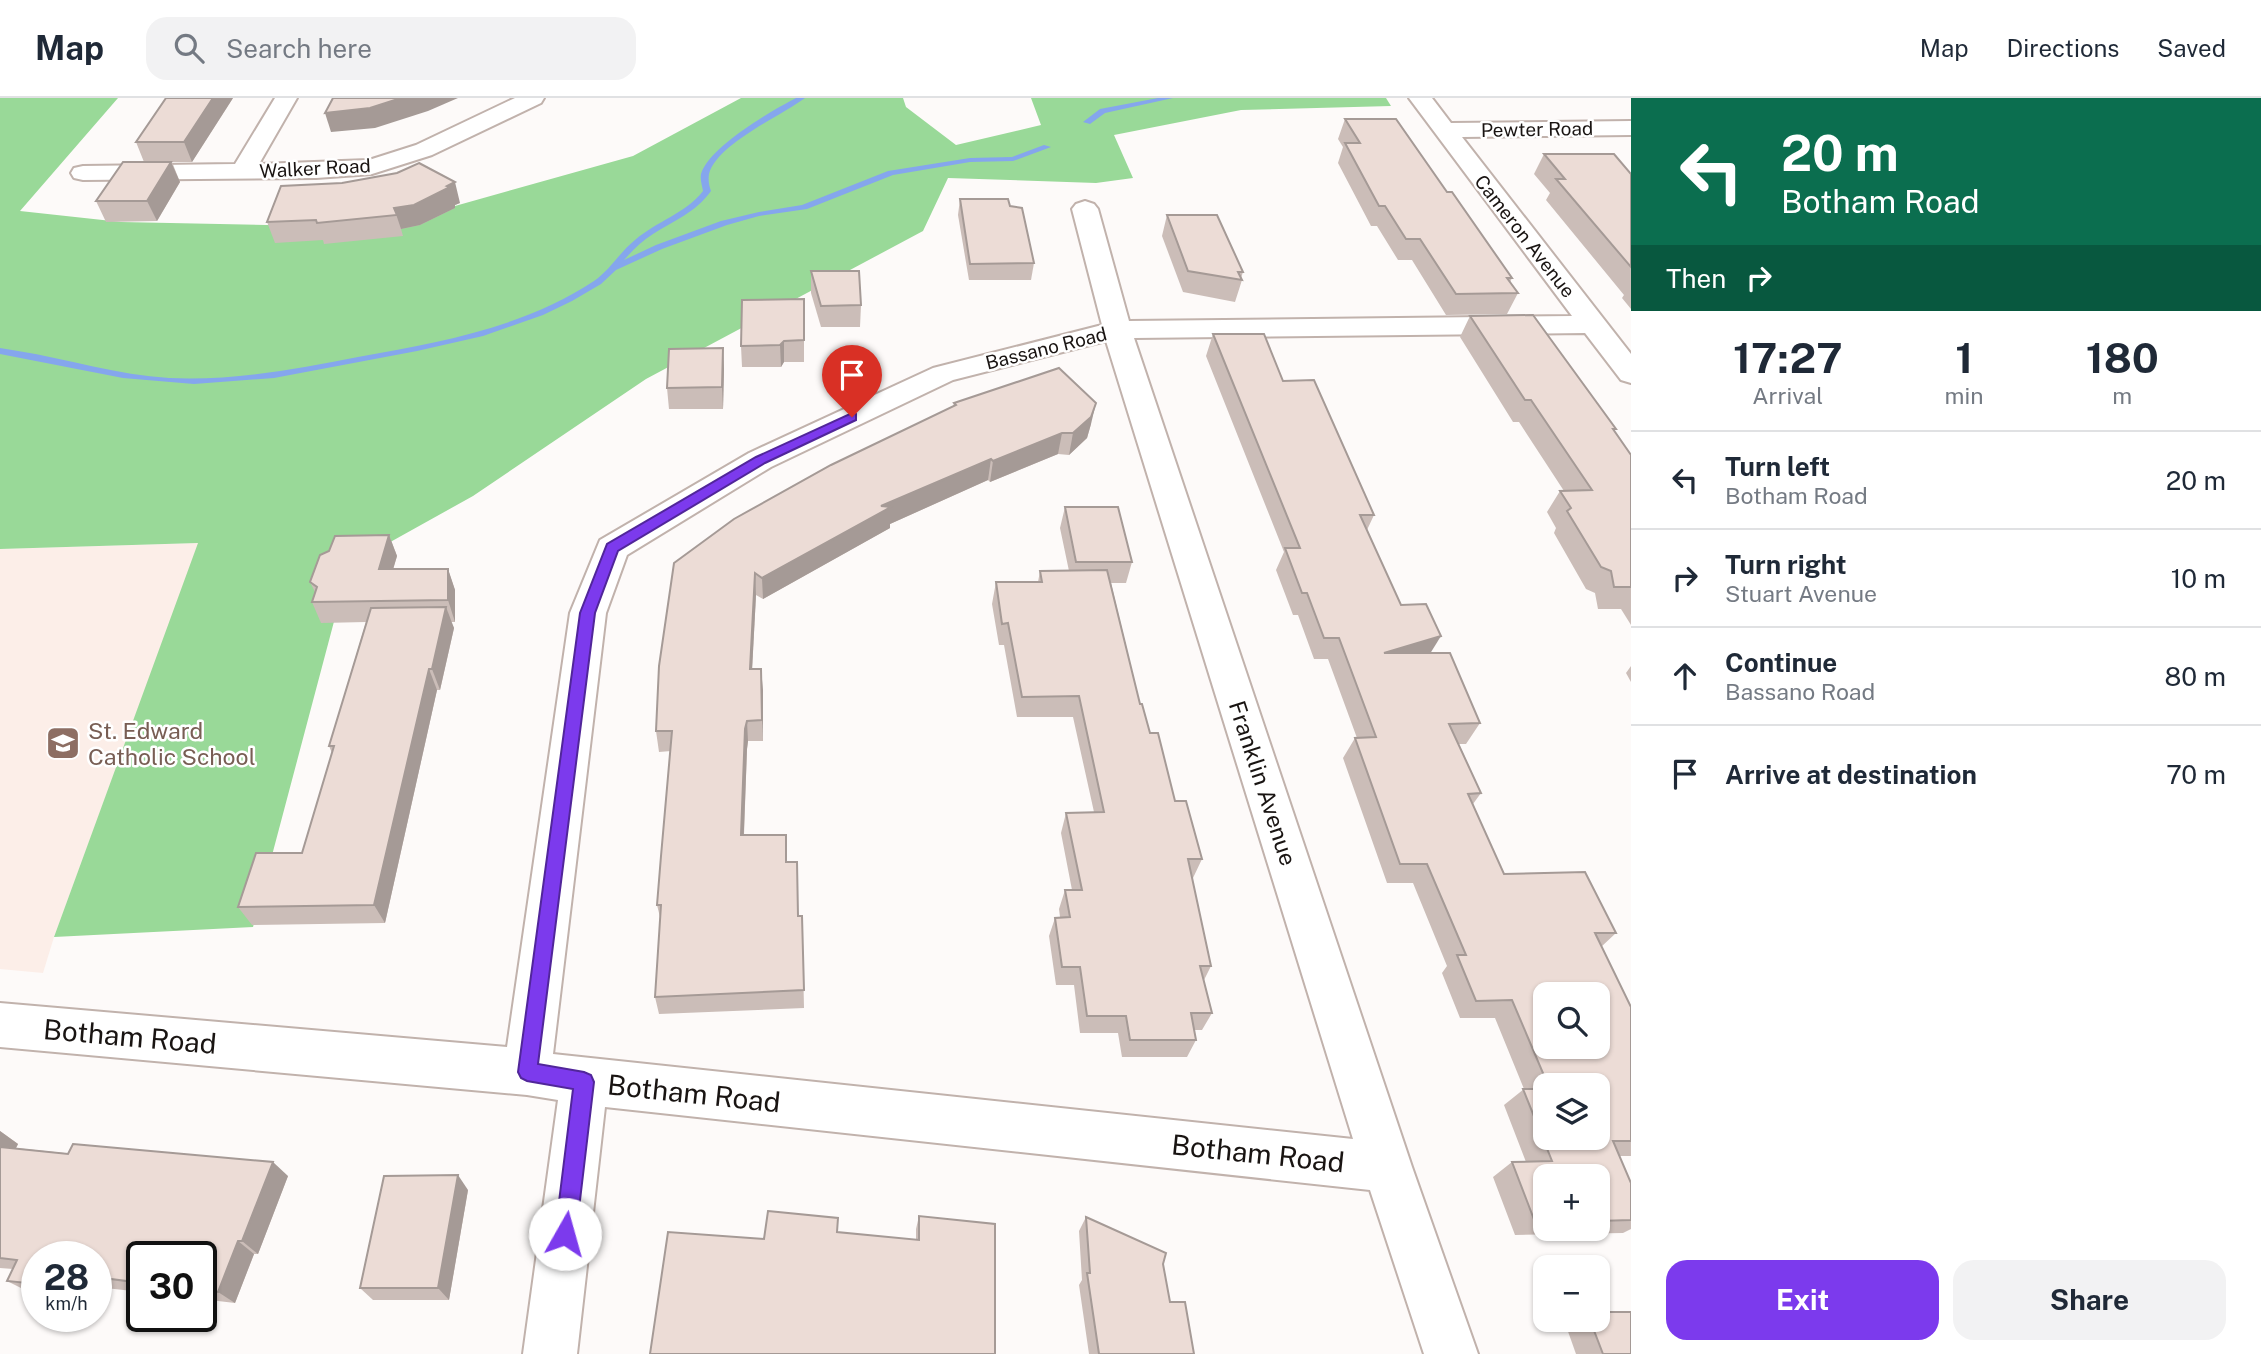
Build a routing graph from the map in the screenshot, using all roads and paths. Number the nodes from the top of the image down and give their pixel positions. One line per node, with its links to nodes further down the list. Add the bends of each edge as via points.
1 (286, 98): 6 (street)
2 (533, 98): 6 (street, Walker Road, via 424,150 372,167)
3 (1420, 98): 5 (street, Cameron Avenue)
4 (1631, 128): 5 (street, Pewter Road)
5 (1443, 130): 9 (street, Cameron Avenue)
6 (242, 172): 7 (street, Walker Road)
7 (83, 173)
8 (1085, 209): 10 (street, Franklin Avenue)
9 (1593, 324): 10 (street, Bassano Road); 11 (street, Cameron Avenue)
10 (1117, 330): 13 (street, Bassano Road, via 943,374 761,460 612,548 588,613); 15 (street, Franklin Avenue)
11 (1631, 374)
12 (0, 1025): 13 (street, Botham Road)
13 (527, 1072): 14 (street, Botham Road)
14 (584, 1082): 15 (street, Botham Road); 16 (street)
15 (1387, 1167): 17 (street, Franklin Avenue)
16 (550, 1354)
17 (1451, 1354)

